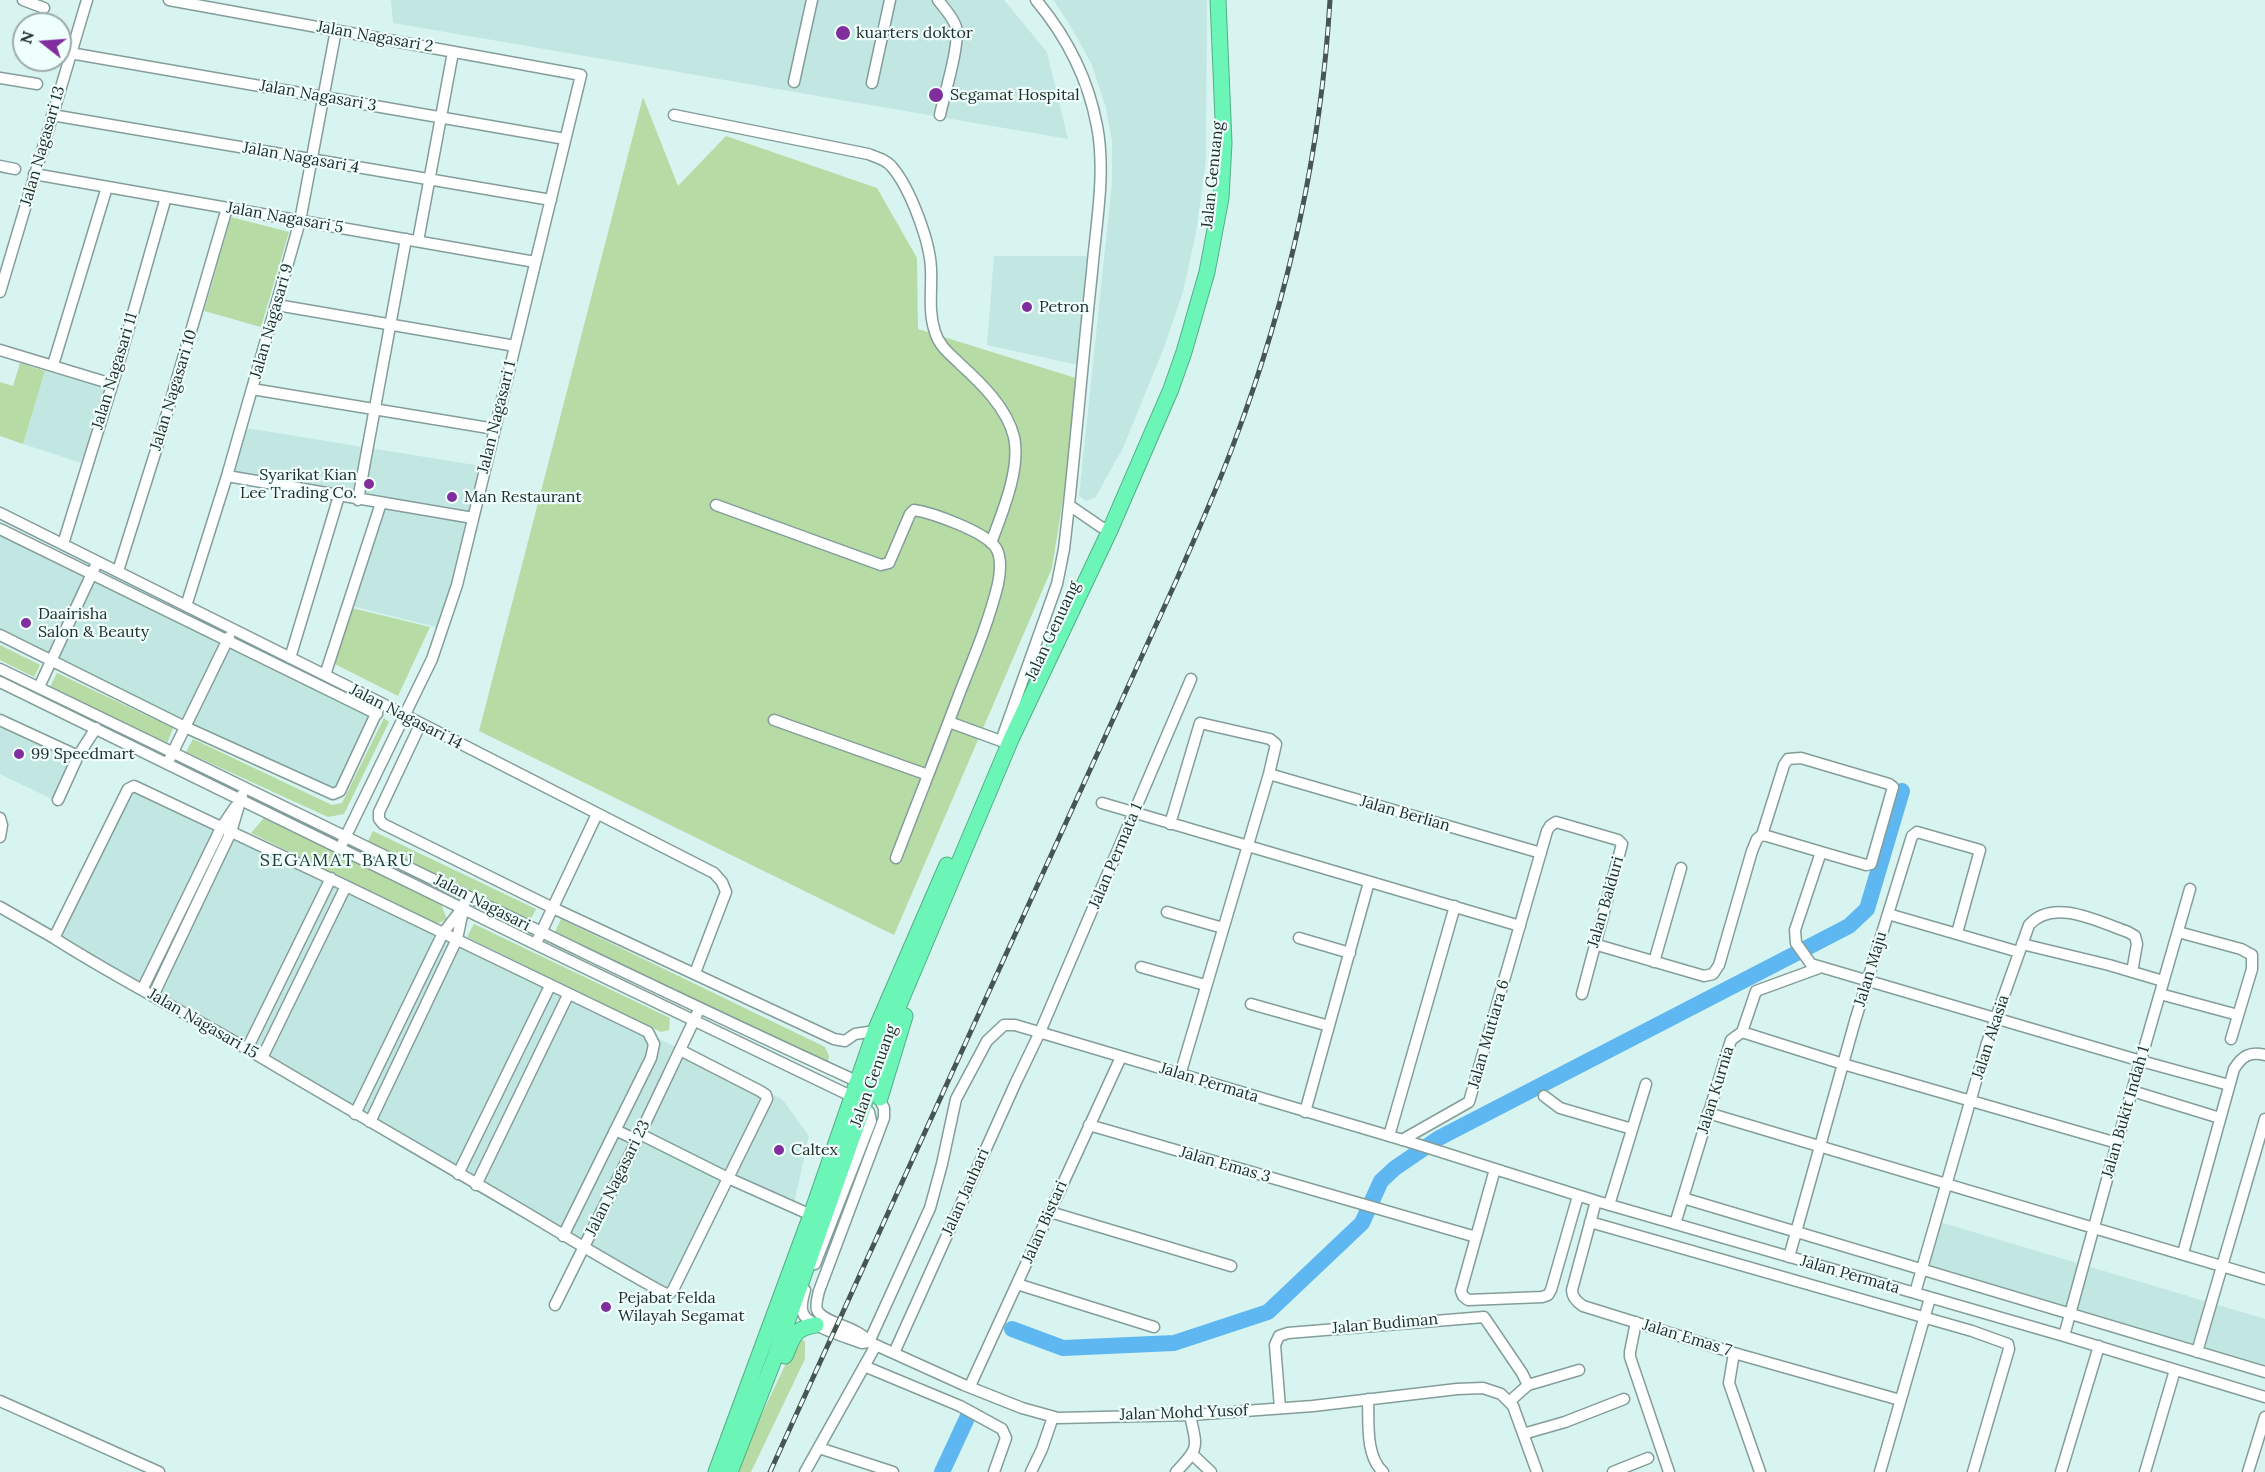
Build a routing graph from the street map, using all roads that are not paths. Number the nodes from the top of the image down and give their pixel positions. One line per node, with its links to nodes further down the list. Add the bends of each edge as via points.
1 (23, 0): 9 (street)
2 (87, 0): 11 (street, Jalan Nagasari 13)
3 (168, 0): 10 (street, Jalan Nagasari 2)
4 (812, 0): 17 (street)
5 (890, 0): 18 (street)
6 (938, 0): 22 (street, via 956,29)
7 (1036, 0): 53 (street, via 1051,17 1079,65 1092,104 1100,150 1097,227)
8 (1218, 0): 57 (highway, Jalan Genuang, via 1224,143 1221,198 1207,272 1171,389)
9 (44, 8)
10 (336, 30): 12 (street, Jalan Nagasari 2); 20 (street, Jalan Nagasari 9)
11 (72, 47)
12 (453, 52): 15 (street, Jalan Nagasari 2); 24 (street)
13 (72, 53): 20 (street, Jalan Nagasari 3)
14 (65, 72): 23 (street, Jalan Nagasari 13)
15 (581, 75): 25 (street, Jalan Nagasari 1)
16 (0, 78): 19 (street)
17 (794, 82)
18 (872, 82)
19 (37, 84)
20 (325, 97): 24 (street, Jalan Nagasari 3); 26 (street, Jalan Nagasari 9)
21 (674, 115): 59 (street, via 868,154 892,166 916,211 929,249 931,318 937,339 986,390 1006,416 1014,438 1009,495)
22 (940, 115)
23 (52, 116): 26 (street, Jalan Nagasari 4); 29 (street, Jalan Nagasari 13)
24 (440, 117): 25 (street, Jalan Nagasari 3); 30 (street)
25 (565, 139): 33 (street, Jalan Nagasari 1)
26 (313, 160): 30 (street, Jalan Nagasari 4); 35 (street, Jalan Nagasari 9)
27 (0, 166): 28 (street)
28 (15, 169)
29 (34, 174): 31 (street, Jalan Nagasari 5); 39 (street, Jalan Nagasari 13)
30 (428, 179): 33 (street, Jalan Nagasari 4); 37 (street)
31 (106, 187): 32 (street, Jalan Nagasari 5); 44 (street)
32 (166, 197): 34 (street, Jalan Nagasari 5); 45 (street, Jalan Nagasari 11)
33 (550, 200): 38 (street, Jalan Nagasari 1)
34 (227, 208): 35 (street, Jalan Nagasari 5); 62 (street, Jalan Nagasari 10)
35 (300, 221): 36 (street, Jalan Nagasari 5); 40 (street, Jalan Nagasari 9)
36 (406, 239): 37 (street, Jalan Nagasari 5); 41 (street)
37 (418, 241): 38 (street, Jalan Nagasari 5)
38 (535, 262): 42 (street, Jalan Nagasari 1)
39 (0, 292)
40 (277, 305): 41 (street); 46 (street, Jalan Nagasari 9)
41 (390, 325): 42 (street); 47 (street)
42 (515, 346): 48 (street, Jalan Nagasari 1)
43 (0, 350): 44 (street)
44 (52, 365): 45 (street)
45 (112, 384): 60 (street, Jalan Nagasari 11)
46 (252, 389): 47 (street); 49 (street, Jalan Nagasari 9)
47 (374, 411): 48 (street); 51 (street)
48 (495, 429): 56 (street, Jalan Nagasari 1)
49 (227, 476): 50 (street); 64 (street, Jalan Nagasari 9)
50 (339, 496): 51 (street); 68 (street)
51 (358, 500): 52 (street)
52 (381, 503): 56 (street); 71 (street)
53 (1069, 505): 57 (street); 83 (street, via 1057,584)
54 (716, 506): 59 (street, via 881,565 894,556 914,510)
55 (0, 513): 60 (street, Jalan Nagasari 14)
56 (473, 518): 76 (street, Jalan Nagasari 1, via 442,634)
57 (1106, 529): 83 (highway, Jalan Genuang); 164 (highway, Jalan Genuang, via 1012,736)
58 (0, 530): 63 (street, Jalan Nagasari 14)
59 (992, 543): 79 (street, via 999,561 997,586)
60 (63, 544): 61 (street, Jalan Nagasari 14)
61 (98, 562): 62 (street, Jalan Nagasari 14); 63 (street)
62 (118, 572): 64 (street, Jalan Nagasari 14)
63 (92, 574): 67 (street, Jalan Nagasari 14); 69 (street)
64 (186, 606): 65 (street, Jalan Nagasari 14)
65 (233, 629): 67 (street); 68 (street, Jalan Nagasari 14)
66 (0, 635): 69 (street)
67 (227, 641): 75 (street, Jalan Nagasari 14); 81 (street)
68 (291, 658): 71 (street, Jalan Nagasari 14)
69 (52, 661): 74 (street); 81 (street)
70 (0, 669): 74 (street, Jalan Nagasari)
71 (326, 675): 75 (street, Jalan Nagasari 14)
72 (1191, 679): 92 (street, Jalan Permata 1)
73 (0, 681): 82 (street, Jalan Nagasari)
74 (39, 687): 85 (street, Jalan Nagasari)
75 (379, 709): 76 (street, Jalan Nagasari 14); 81 (street, via 340,791 333,794)
76 (405, 717): 80 (street, Jalan Nagasari 14); 98 (street, Jalan Nagasari 1)
77 (0, 720): 84 (street)
78 (774, 720): 87 (street)
79 (949, 722): 83 (street); 87 (street)
80 (420, 725): 93 (street, Jalan Nagasari 14); 114 (street, Jalan Nagasari, via 379,819)
81 (186, 727): 85 (street)
82 (96, 728): 84 (street); 85 (street, Jalan Nagasari)
83 (1001, 741): 150 (highway, Jalan Genuang)
84 (78, 756): 89 (street)
85 (170, 758): 88 (street, Jalan Nagasari); 90 (street, Jalan Nagasari)
86 (1269, 774): 95 (street, via 1276,746 1273,741 1200,723); 101 (street); 103 (street, Jalan Berlian)
87 (928, 776): 104 (street)
88 (245, 789): 90 (street); 98 (street, Jalan Nagasari)
89 (58, 800)
90 (240, 800): 96 (street); 100 (street, Jalan Nagasari)
91 (1102, 804): 92 (street)
92 (1134, 813): 95 (street); 151 (street, Jalan Permata 1)
93 (597, 814): 114 (street); 134 (street, Jalan Nagasari 14, via 714,873 722,882 726,892)
94 (0, 818): 99 (street)
95 (1170, 824): 101 (street)
96 (226, 830): 106 (street); 123 (street, via 131,786); 139 (street); 143 (street)
97 (1762, 835): 102 (street); 102 (street, via 1788,759 1801,758 1893,787 1871,864); 130 (street, via 1746,868 1717,970 1704,976)
98 (345, 836): 100 (street, Jalan Nagasari 1); 110 (street, Jalan Nagasari)
99 (0, 837)
100 (340, 847): 113 (street, Jalan Nagasari)
101 (1246, 847): 107 (street); 118 (street)
102 (1821, 852): 132 (street, via 1795,930 1796,943 1811,964)
103 (1541, 853): 117 (street, Jalan Mutiara 6); 127 (street, Jalan Balduri, via 1547,831 1556,822 1622,842)
104 (896, 858)
105 (1681, 868): 130 (street)
106 (331, 878): 108 (street); 154 (street)
107 (1369, 882): 111 (street); 129 (street)
108 (346, 886): 120 (street); 158 (street)
109 (2190, 889): 119 (street, Jalan Bukit Indah 1)
110 (468, 896): 113 (street); 121 (street, Jalan Nagasari)
111 (1455, 906): 117 (street); 178 (street)
112 (0, 907): 123 (street, Jalan Nagasari 15)
113 (463, 907): 120 (street); 125 (street); 126 (street, Jalan Nagasari)
114 (553, 908): 121 (street); 134 (street, Jalan Nagasari)
115 (1167, 912): 118 (street)
116 (1888, 914): 122 (street); 122 (street, Jalan Maju, via 1913,833 1920,832 1978,848 1980,853); 135 (street, Jalan Maju)
117 (1520, 926): 180 (street, Jalan Mutiara 6, via 1469,1102)
118 (1223, 927): 137 (street)
119 (2178, 932): 136 (street, Jalan Bukit Indah 1); 146 (street, via 2248,951 2253,961)
120 (444, 933): 125 (street); 171 (street)
121 (541, 933): 126 (street); 145 (street, Jalan Nagasari)
122 (1957, 933): 128 (street)
123 (54, 938): 139 (street, Jalan Nagasari 15)
124 (1299, 938): 129 (street)
125 (457, 939): 138 (street); 174 (street)
126 (535, 944): 148 (street, Jalan Nagasari)
127 (1593, 944): 130 (street); 140 (street, Jalan Balduri)
128 (2020, 948): 133 (street); 133 (street, Jalan Akasia, via 2029,925 2037,917 2053,912 2075,914 2135,936); 147 (street, Jalan Akasia)
129 (1350, 953): 149 (street)
130 (1654, 962)
131 (1141, 967): 137 (street)
132 (1819, 968): 135 (street); 152 (street, Jalan Kurnia, via 1756,991)
133 (2132, 972): 136 (street)
134 (694, 973): 150 (street, Jalan Nagasari, via 834,1039 844,1041 855,1034)
135 (1867, 981): 147 (street); 160 (street, Jalan Maju)
136 (2163, 981): 141 (street, Jalan Bukit Indah 1)
137 (1205, 985): 161 (street)
138 (550, 986): 142 (street); 184 (street)
139 (141, 990): 143 (street, Jalan Nagasari 15)
140 (1582, 994)
141 (2160, 994): 146 (street); 159 (street, Jalan Bukit Indah 1)
142 (568, 995): 177 (street, via 648,1032 654,1044 651,1058); 187 (street)
143 (153, 996): 154 (street, Jalan Nagasari 15)
144 (1251, 1004): 149 (street)
145 (699, 1008): 148 (street, Jalan Nagasari 23); 164 (street, Jalan Nagasari)
146 (2238, 1015): 153 (street)
147 (1996, 1018): 159 (street); 167 (street, Jalan Akasia)
148 (694, 1020): 155 (street, Jalan Nagasari 23); 168 (street, Jalan Nagasari)
149 (1329, 1026): 169 (street)
150 (875, 1031): 164 (highway, Jalan Genuang)
151 (1040, 1032): 157 (street, Jalan Permata); 217 (street, Jalan Permata, via 1004,1026 987,1041 956,1099 930,1208); 220 (street, Jalan Jauhari)
152 (1742, 1032): 160 (street); 170 (street, Jalan Kurnia, via 1731,1040)
153 (2231, 1039)
154 (247, 1049): 158 (street, Jalan Nagasari 15)
155 (681, 1050): 179 (street, Jalan Nagasari 23); 185 (street, via 766,1095 766,1104)
156 (2265, 1055): 163 (street, via 2255,1053 2240,1060)
157 (1121, 1057): 161 (street, Jalan Permata); 175 (street, Jalan Bistari)
158 (262, 1058): 171 (street, Jalan Nagasari 15)
159 (2141, 1061): 163 (street); 165 (street, Jalan Bukit Indah 1)
160 (1843, 1064): 167 (street); 182 (street, Jalan Maju)
161 (1180, 1075): 169 (street, Jalan Permata)
162 (1646, 1084): 176 (street)
163 (2229, 1084): 172 (street)
164 (870, 1089): 168 (highway, Jalan Genuang); 217 (street, via 884,1108 884,1118 819,1291 817,1307 824,1316 864,1334)
165 (2132, 1091): 172 (street); 181 (street, Jalan Bukit Indah 1)
166 (1544, 1096): 176 (street, via 1560,1108)
167 (1972, 1100): 181 (street); 186 (street, Jalan Akasia)
168 (858, 1101): 193 (highway, Jalan Genuang); 214 (street, via 871,1117 870,1125 802,1302 806,1318); 237 (highway, Jalan Genuang)
169 (1305, 1112): 178 (street, Jalan Permata)
170 (1708, 1113): 182 (street); 189 (street, Jalan Kurnia)
171 (355, 1114): 174 (street, Jalan Nagasari 15)
172 (2220, 1118): 201 (street)
173 (2265, 1119): 204 (street)
174 (370, 1122): 184 (street, Jalan Nagasari 15)
175 (1089, 1125): 192 (street, Jalan Bistari); 199 (street, Jalan Emas 3)
176 (1632, 1129): 191 (street)
177 (615, 1130): 179 (street); 198 (street)
178 (1389, 1136): 180 (street, Jalan Permata)
179 (639, 1137): 185 (street); 200 (street, Jalan Nagasari 23)
180 (1407, 1142): 183 (street, Jalan Permata)
181 (2117, 1143): 196 (street, Jalan Bukit Indah 1)
182 (1820, 1145): 186 (street); 197 (street, Jalan Maju)
183 (1495, 1170): 188 (street, Jalan Permata); 199 (street)
184 (458, 1174): 187 (street, Jalan Nagasari 15)
185 (728, 1178): 193 (street); 200 (street, Jalan Nagasari 15, via 670,1293)
186 (1947, 1183): 196 (street); 205 (street, Jalan Akasia)
187 (476, 1185): 198 (street, Jalan Nagasari 15)
188 (1578, 1196): 190 (street, Jalan Permata); 199 (street, via 1548,1294 1468,1300 1461,1291)
189 (1683, 1198): 195 (street, Jalan Kurnia); 197 (street)
190 (1596, 1202): 191 (street, Jalan Permata); 194 (street, Jalan Emas 7)
191 (1609, 1205): 195 (street, Jalan Permata)
192 (1050, 1212): 203 (street); 207 (street, Jalan Bistari)
193 (811, 1215): 244 (highway, Jalan Genuang)
194 (1590, 1222): 212 (street); 213 (street, Jalan Emas 7, via 1572,1293 1583,1306)
195 (1675, 1224): 202 (street, Jalan Permata)
196 (2093, 1227): 201 (street); 211 (street, Jalan Bukit Indah 1)
197 (1796, 1230): 202 (street, Jalan Maju); 205 (street)
198 (563, 1236): 200 (street, Jalan Nagasari 15)
199 (1476, 1237)
200 (584, 1248): 210 (street, Jalan Nagasari 23)
201 (2183, 1253): 204 (street)
202 (1789, 1257): 208 (street, Jalan Permata)
203 (1231, 1266)
204 (2223, 1267): 206 (street); 219 (street)
205 (1923, 1268): 208 (street, Jalan Akasia); 211 (street)
206 (2265, 1279)
207 (1017, 1284): 215 (street); 227 (street, Jalan Bistari)
208 (1915, 1293): 209 (street, Jalan Permata)
209 (1930, 1298): 212 (street); 216 (street, Jalan Permata)
210 (555, 1305)
211 (2070, 1313): 216 (street, Jalan Bukit Indah 1); 219 (street)
212 (1923, 1318): 231 (street); 258 (street, via 2008,1344)
213 (1636, 1322): 221 (street, Jalan Emas 7); 255 (street, via 1630,1357)
214 (816, 1325): 217 (street); 237 (highway, via 797,1331)
215 (1154, 1327)
216 (2064, 1336): 218 (street, Jalan Permata)
217 (873, 1343): 220 (street, Jalan Mohd Yusof); 222 (street)
218 (2099, 1346): 224 (street, Jalan Permata); 259 (street)
219 (2197, 1352): 225 (street)
220 (894, 1353): 227 (street, Jalan Mohd Yusof)
221 (1734, 1353): 231 (street, Jalan Emas 7); 256 (street, via 1729,1383)
222 (864, 1366): 240 (street); 248 (street, via 960,1406 1002,1430 1006,1438)
223 (1579, 1370): 226 (street)
224 (2175, 1370): 228 (street, Jalan Permata); 260 (street)
225 (2265, 1372)
226 (1528, 1385): 233 (street); 234 (street, Jalan Budiman, via 1484,1317 1288,1333 1279,1336 1275,1345)
227 (970, 1386): 236 (street, Jalan Mohd Yusof)
228 (2265, 1397)
229 (1368, 1399): 233 (street, Jalan Mohd Yusof, via 1475,1387 1495,1391); 234 (street, Jalan Mohd Yusof); 252 (street, via 1371,1449)
230 (1624, 1399): 239 (street)
231 (1900, 1400): 257 (street)
232 (0, 1401): 243 (street)
233 (1510, 1401): 239 (street)
234 (1280, 1408): 235 (street, Jalan Mohd Yusof)
235 (1190, 1415): 236 (street, Jalan Mohd Yusof); 241 (street, via 1195,1439)
236 (1053, 1417): 249 (street)
237 (753, 1418): 245 (highway, Jalan Genuang)
238 (2264, 1421): 261 (street)
239 (1523, 1434): 253 (street)
240 (819, 1448): 246 (street); 247 (street)
241 (1193, 1455): 250 (street); 251 (street)
242 (1648, 1458): 254 (street)
243 (159, 1472)
244 (716, 1472)
245 (730, 1472)
246 (805, 1472)
247 (893, 1472)
248 (994, 1472)
249 (1031, 1472)
250 (1176, 1472)
251 (1211, 1472)
252 (1383, 1472)
253 (1537, 1472)
254 (1613, 1472)
255 (1669, 1472)
256 (1760, 1472)
257 (1880, 1472)
258 (1973, 1472)
259 (2061, 1472)
260 (2145, 1472)
261 (2248, 1472)

